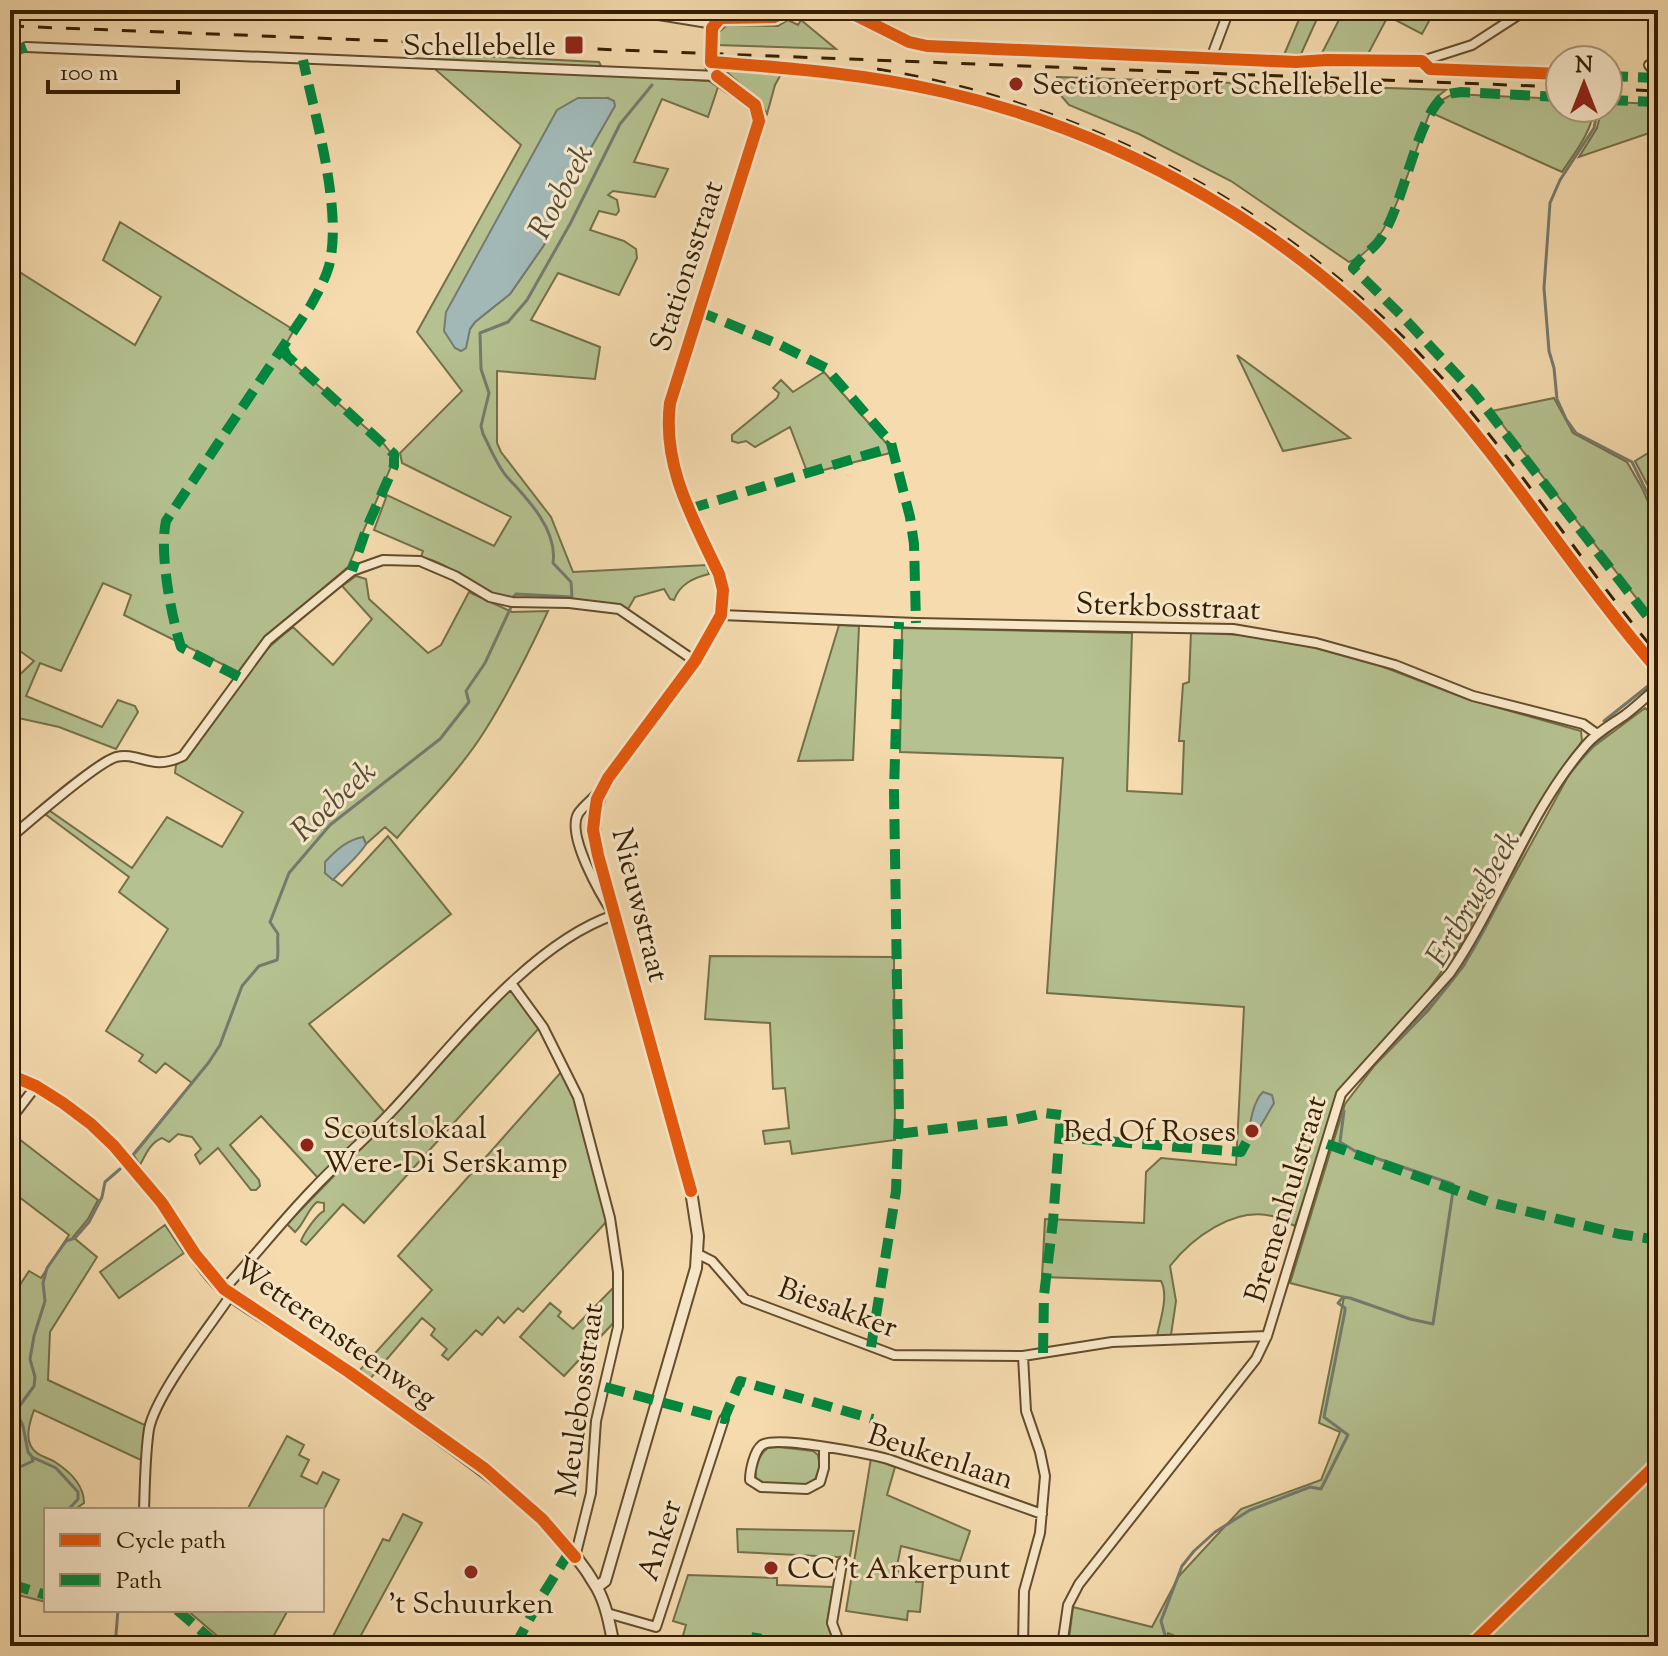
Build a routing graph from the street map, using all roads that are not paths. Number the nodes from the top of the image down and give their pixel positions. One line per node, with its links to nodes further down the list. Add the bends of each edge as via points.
1 (628, 10): 6 (street)
2 (789, 10): 6 (street, via 774,17 724,17)
3 (845, 10): 8 (street, via 927,46)
4 (1229, 10): 8 (street)
5 (1526, 10): 8 (street, via 1472,45 1422,61)
6 (714, 24): 11 (street, via 711,62)
7 (26, 47): 11 (street)
8 (1211, 58)
9 (1649, 65): 10 (street)
10 (1658, 70)
11 (717, 76): 12 (street, Stationsstraat, via 755,105 759,121 668,422 678,483 719,574)
12 (721, 615): 13 (street, Nieuwstraat); 15 (street, Sterkbosstraat, via 1247,630 1395,665 1473,696 1583,724)
13 (695, 661): 16 (street, Nieuwstraat); 17 (street, via 619,609 512,602 490,597 420,561 383,560 352,571 268,640 183,756 155,764 115,757)
14 (1658, 687): 15 (street, Bremenhulstraat)
15 (1597, 734): 25 (street, Bremenhulstraat, via 1556,785 1465,952 1341,1094)
16 (601, 790): 18 (street, Nieuwstraat, via 593,830); 18 (street, Nieuwstraat, via 576,821 579,849)
17 (10, 838)
18 (614, 915): 19 (street, via 561,942); 23 (street, Nieuwstraat, via 691,1191)
19 (511, 983): 24 (street, via 367,1139 315,1187); 31 (street, Meulebosstraat, via 543,1027 578,1097 610,1218 618,1272 618,1327 596,1421 591,1493)
20 (10, 1075): 21 (street, Wetterensteenweg)
21 (36, 1086): 22 (street); 24 (street, Wetterensteenweg, via 114,1146)
22 (10, 1120)
23 (698, 1254): 26 (street, Biesakker, via 712,1261 745,1299 888,1353); 33 (street, Nieuwstraat, via 605,1581)
24 (227, 1292): 29 (street, via 154,1413); 31 (street, Wetterensteenweg, via 485,1469 542,1519)
25 (1267, 1336): 26 (street, Biesakker, via 1112,1342); 39 (street, Bremenhulstraat, via 1256,1359 1079,1584 1068,1605)
26 (1023, 1356): 30 (street, via 1026,1411 1045,1476)
27 (724, 1419): 34 (street, Anker, via 656,1627)
28 (824, 1447): 28 (street, Beukenlaan, via 770,1441 759,1448 750,1480 761,1487 807,1489 820,1482); 30 (street, Beukenlaan, via 888,1459)
29 (144, 1508)
30 (1042, 1514): 38 (street, via 1024,1591)
31 (575, 1557): 33 (street, Wetterensteenweg)
32 (842, 1563): 35 (street)
33 (597, 1587): 34 (street, Anker)
34 (607, 1613): 36 (street, Anker)
35 (834, 1642): 37 (street)
36 (614, 1646)
37 (855, 1646)
38 (1023, 1646)
39 (1062, 1646)

